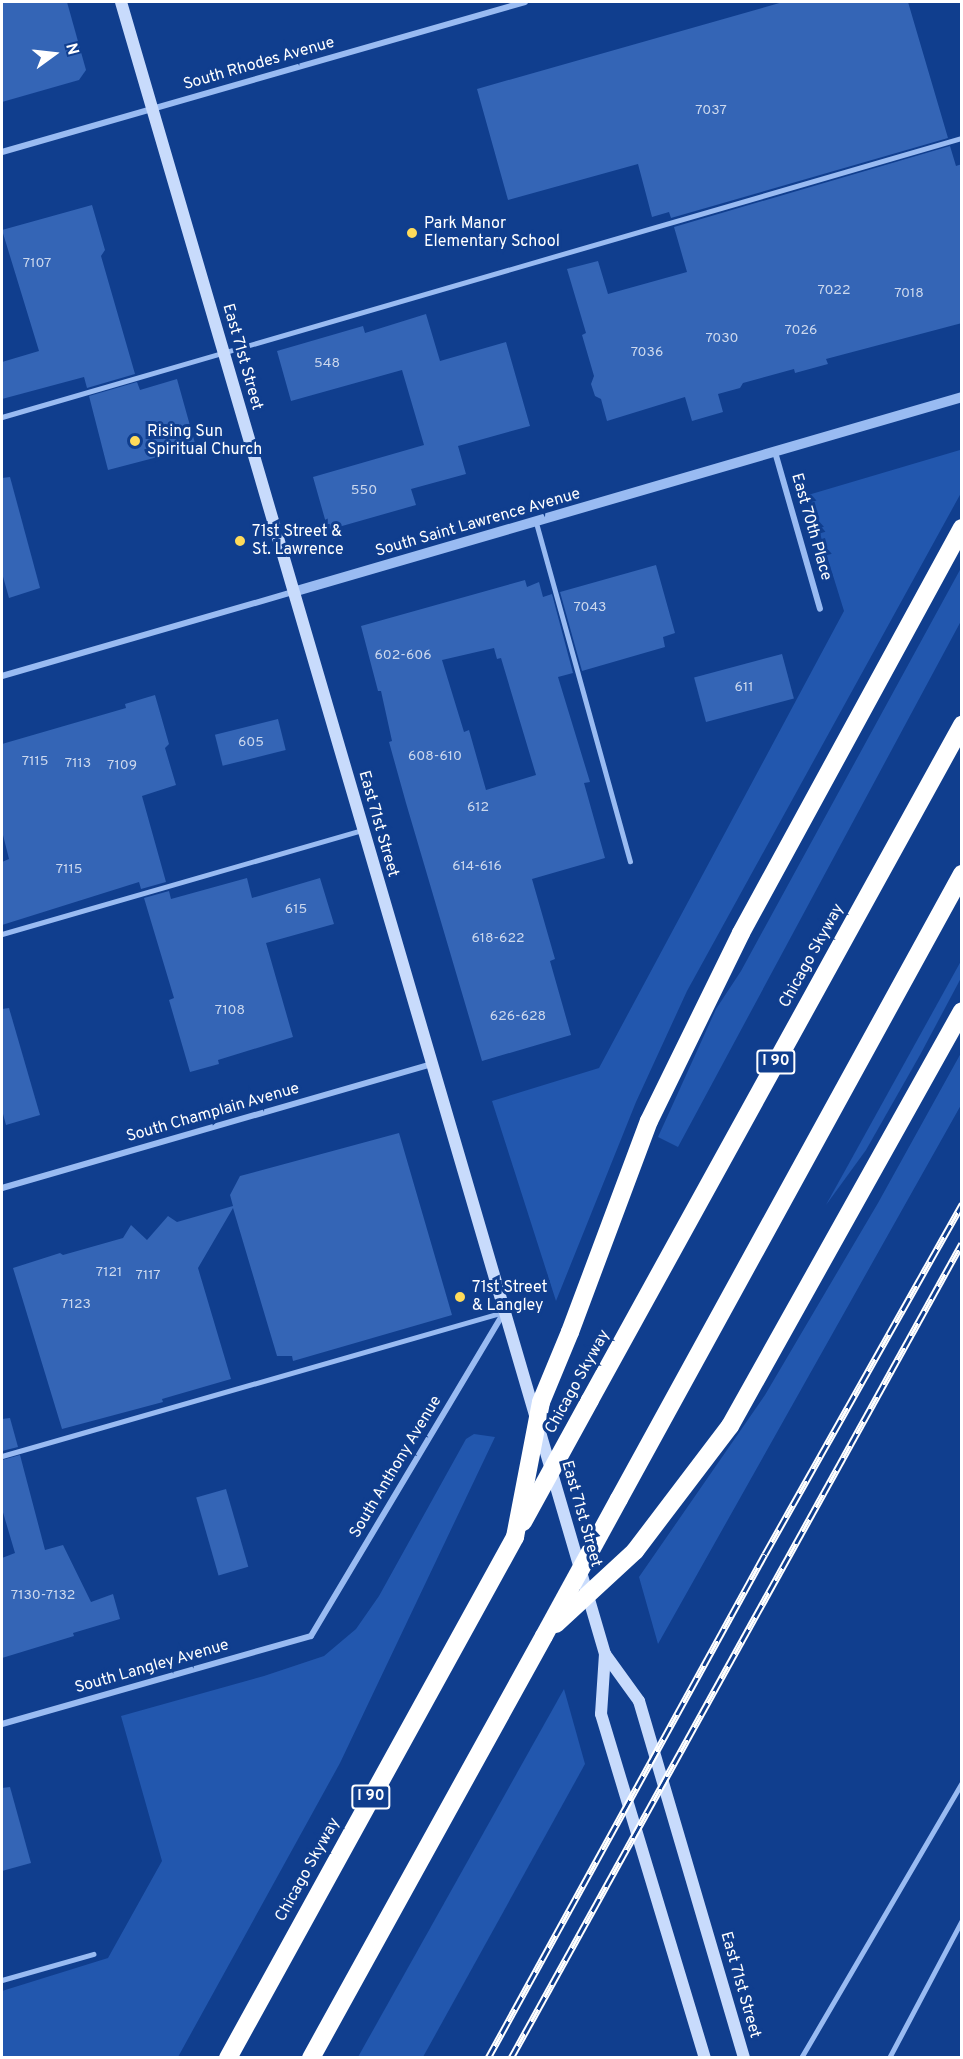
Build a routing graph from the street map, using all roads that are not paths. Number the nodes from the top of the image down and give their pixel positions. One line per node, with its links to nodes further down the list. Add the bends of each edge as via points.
1 (121, 2): 3 (main road, East 71st Street)
2 (525, 2): 3 (street, South Rhodes Avenue)
3 (152, 108): 5 (street, South Rhodes Avenue); 6 (main road, East 71st Street)
4 (962, 138): 6 (lane)
5 (2, 152)
6 (224, 354): 8 (lane); 12 (main road, East 71st Street)
7 (962, 397): 9 (street, South Saint Lawrence Avenue)
8 (2, 417)
9 (776, 452): 10 (street, South Saint Lawrence Avenue); 13 (street, East 70th Place)
10 (536, 521): 12 (street, South Saint Lawrence Avenue); 17 (lane)
11 (962, 528): 25 (highway, bridge, via 741,933 649,1121 541,1402)
12 (293, 592): 14 (street, South Saint Lawrence Avenue); 16 (main road, East 71st Street)
13 (820, 609)
14 (2, 676)
15 (962, 725): 25 (highway, Chicago Skyway / I 90, bridge)
16 (363, 830): 19 (lane); 21 (main road, East 71st Street)
17 (630, 861)
18 (962, 874): 27 (highway, bridge)
19 (2, 934)
20 (962, 1011): 27 (highway, bridge, via 730,1426 635,1551)
21 (432, 1064): 22 (street, South Champlain Avenue); 23 (main road, East 71st Street)
22 (2, 1188)
23 (504, 1312): 24 (lane); 26 (street, South Anthony Avenue); 28 (main road, East 71st Street)
24 (2, 1456)
25 (514, 1537): 34 (highway, Chicago Skyway / I 90)
26 (311, 1636): 29 (street, South Langley Avenue)
27 (544, 1636): 35 (highway)
28 (605, 1654): 36 (main road, East 71st Street, via 601,1714); 37 (main road, East 71st Street, via 639,1701)
29 (2, 1724)
30 (962, 1783): 38 (lane)
31 (962, 1920): 39 (lane)
32 (93, 1954): 33 (lane)
33 (2, 1980)
34 (228, 2058)
35 (311, 2058)
36 (705, 2058)
37 (744, 2058)
38 (801, 2058)
39 (889, 2058)

